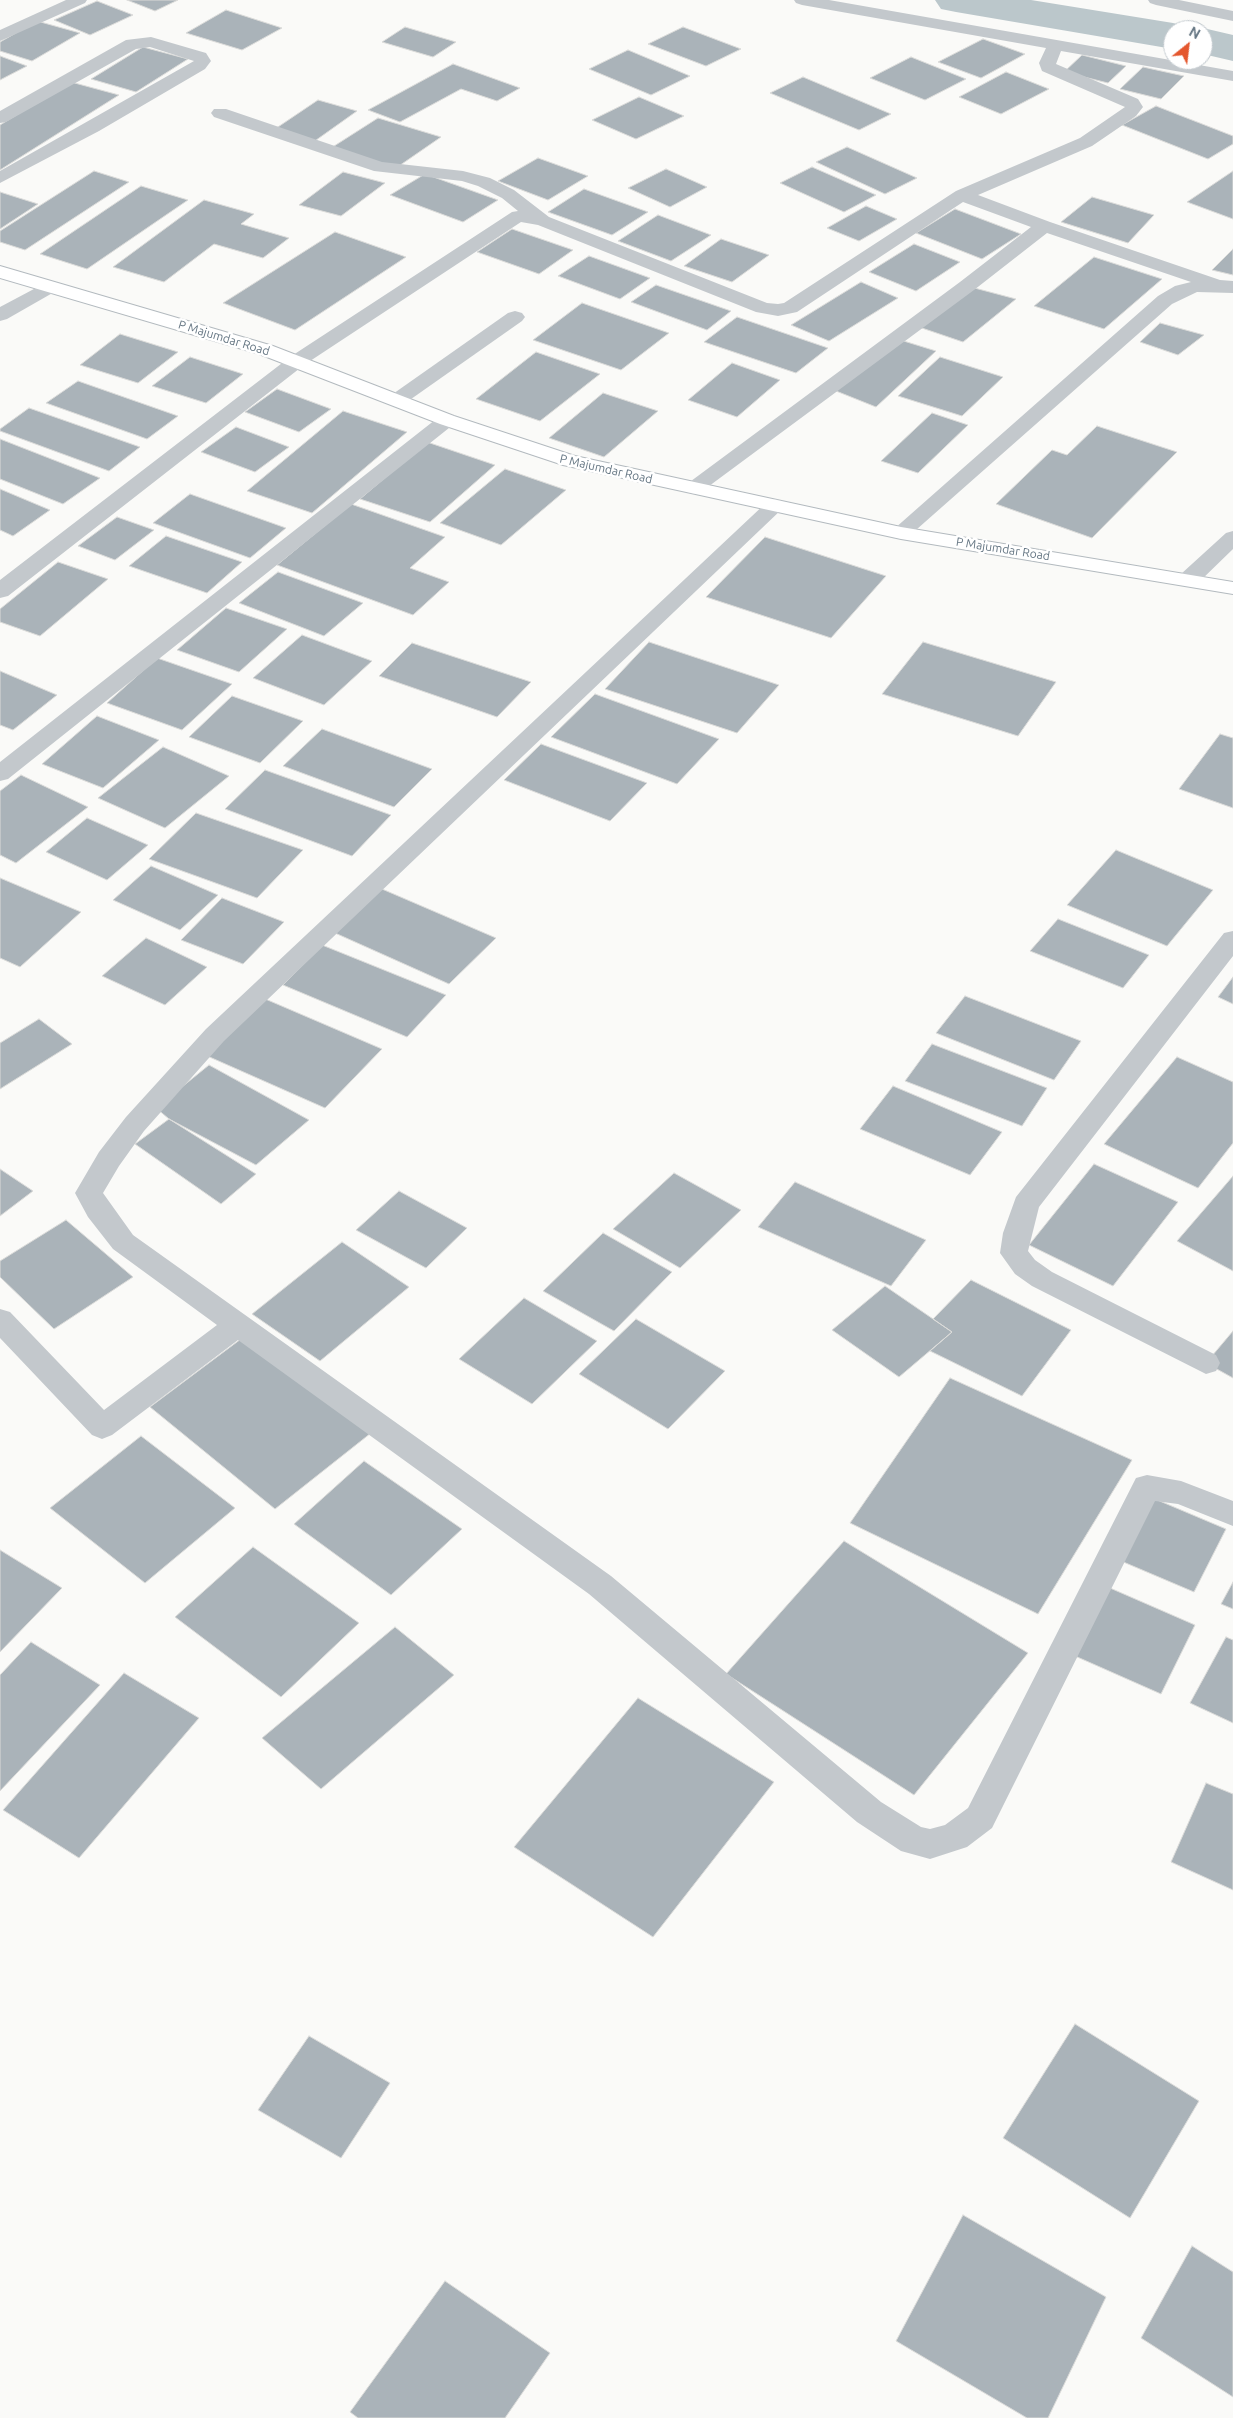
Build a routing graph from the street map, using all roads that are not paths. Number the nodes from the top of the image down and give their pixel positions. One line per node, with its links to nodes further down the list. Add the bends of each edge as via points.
1 (79, 0): 5 (street)
2 (802, 0): 6 (street)
3 (1156, 0): 4 (street)
4 (1233, 16)
5 (0, 36)
6 (1056, 44): 7 (street); 11 (street, via 1047,62 1048,67 1122,97 1134,106 1086,142)
7 (1233, 76)
8 (220, 113): 12 (street, via 380,167 463,176 484,182 508,194)
9 (0, 118): 10 (street, via 132,44 151,42 200,57 203,61)
10 (0, 178)
11 (962, 195): 12 (street, via 790,308 778,310 763,308); 13 (street)
12 (543, 221): 19 (street, via 518,216 507,222)
13 (1044, 226): 16 (street); 22 (street)
14 (0, 272): 15 (street, P Majumdar Road)
15 (49, 286): 17 (street); 19 (street, P Majumdar Road)
16 (1226, 286): 24 (street, via 1196,286 1165,300)
17 (0, 315)
18 (515, 317): 20 (street)
19 (297, 361): 20 (street, P Majumdar Road); 28 (street)
20 (397, 400): 21 (street, P Majumdar Road)
21 (447, 420): 22 (street, P Majumdar Road, via 563,459); 29 (street)
22 (694, 488): 23 (street, P Majumdar Road)
23 (775, 505): 24 (street, P Majumdar Road); 32 (street, via 215,1035 135,1124 109,1159 90,1193 122,1242)
24 (901, 533): 26 (street, P Majumdar Road)
25 (1233, 537): 26 (street)
26 (1189, 579): 27 (street, P Majumdar Road)
27 (1233, 588)
28 (0, 591)
29 (0, 774)
30 (1233, 939): 33 (street, via 1026,1204 1014,1253 1025,1267 1042,1279)
31 (0, 1320): 32 (street, via 102,1426)
32 (236, 1325): 34 (street, via 600,1585 869,1812 914,1840 930,1844 955,1837 980,1818 1147,1487 1181,1493)
33 (1206, 1363)
34 (1233, 1514)

